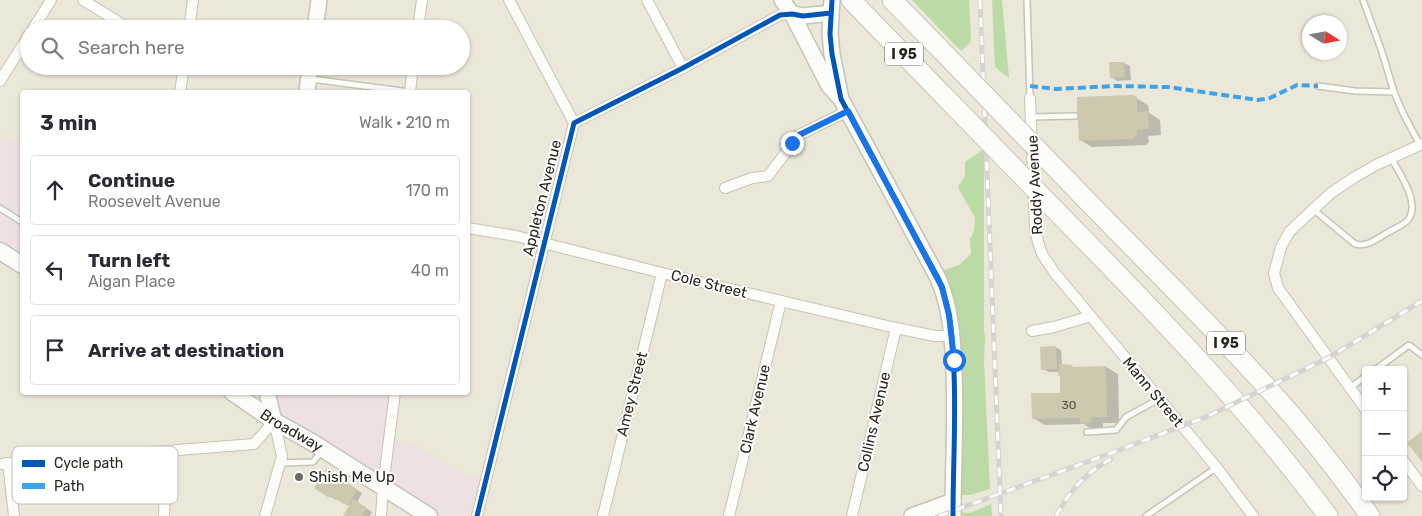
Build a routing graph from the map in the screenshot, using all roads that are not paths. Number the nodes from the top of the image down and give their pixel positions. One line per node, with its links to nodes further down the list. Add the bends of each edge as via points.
1 (51, 0): 15 (street)
2 (83, 0): 16 (street)
3 (193, 0): 17 (street)
4 (319, 0): 18 (street)
5 (422, 0): 19 (street)
6 (509, 0): 35 (street)
7 (647, 0): 21 (street)
8 (782, 0): 14 (street)
9 (892, 0): 84 (highway, I 95, bridge, via 1264,384)
10 (1028, 0): 31 (lane)
11 (1363, 0): 30 (lane)
12 (856, 5): 83 (highway, I 95, bridge, via 1169,326 1262,432)
13 (832, 6): 14 (street, via 803,16); 32 (street, via 832,54)
14 (792, 14): 21 (street, Appleton Avenue, via 780,15); 32 (street, via 829,86)
15 (39, 20)
16 (115, 20)
17 (190, 20)
18 (316, 20)
19 (419, 20)
20 (20, 49): 25 (street)
21 (683, 68): 35 (street, Appleton Avenue)
22 (183, 75): 27 (street)
23 (412, 75): 29 (street)
24 (309, 79): 28 (lane)
25 (0, 81)
26 (1318, 86): 30 (lane, via 1361,92)
27 (180, 90)
28 (394, 90)
29 (410, 90)
30 (1394, 92): 36 (lane)
31 (1030, 98): 34 (street, Roddy Avenue)
32 (845, 105): 38 (street, via 799,135 768,176); 51 (street, via 938,278 948,306)
33 (1075, 116): 34 (lane)
34 (1031, 117): 48 (street, Roddy Avenue, via 1038,242 1050,267)
35 (574, 123): 43 (street, Appleton Avenue)
36 (1421, 144): 37 (street)
37 (1391, 158): 40 (street, via 1330,193); 40 (lane, via 1411,195 1412,214 1407,221 1362,246 1355,244)
38 (725, 188)
39 (0, 208): 41 (lane)
40 (1314, 210): 55 (street, via 1290,231 1281,247 1274,273 1278,288)
41 (20, 221)
42 (470, 228): 43 (street, Cole Street)
43 (544, 243): 46 (street, Cole Street); 76 (street, Appleton Avenue)
44 (0, 251): 45 (main road)
45 (20, 264)
46 (662, 273): 47 (street, Cole Street); 77 (street, Amey Street)
47 (781, 302): 49 (street, Cole Street); 78 (street, Clark Avenue)
48 (1090, 316): 50 (street); 59 (street, Mann Street)
49 (896, 328): 51 (street, Cole Street); 79 (street, Collins Avenue)
50 (1032, 331)
51 (952, 336): 71 (street, via 955,406)
52 (1422, 355): 53 (lane, via 1409,345)
53 (1380, 366)
54 (1362, 379): 55 (lane)
55 (1349, 388): 60 (street)
56 (236, 395): 61 (main road, Broadway)
57 (268, 395): 61 (street)
58 (395, 395): 70 (street)
59 (1158, 399): 62 (lane, via 1126,417 1116,430); 68 (street, Mann Street)
60 (1362, 405)
61 (274, 421): 63 (main road, Broadway); 64 (street, via 254,444); 65 (street, via 282,456)
62 (1087, 432)
63 (323, 450): 65 (lane, via 313,462); 70 (main road, Broadway)
64 (178, 451)
65 (280, 463): 73 (street)
66 (4, 464): 72 (street)
67 (1407, 465): 69 (street)
68 (1217, 468): 81 (lane); 82 (street, Mann Street)
69 (1422, 486)
70 (383, 487): 74 (street); 75 (main road, Broadway)
71 (953, 508): 80 (street)
72 (14, 516)
73 (265, 516)
74 (381, 516)
75 (430, 516)
76 (477, 516)
77 (603, 516)
78 (729, 516)
79 (852, 516)
80 (912, 516)
81 (1146, 516)
82 (1253, 516)
83 (1328, 516)
84 (1370, 516)

